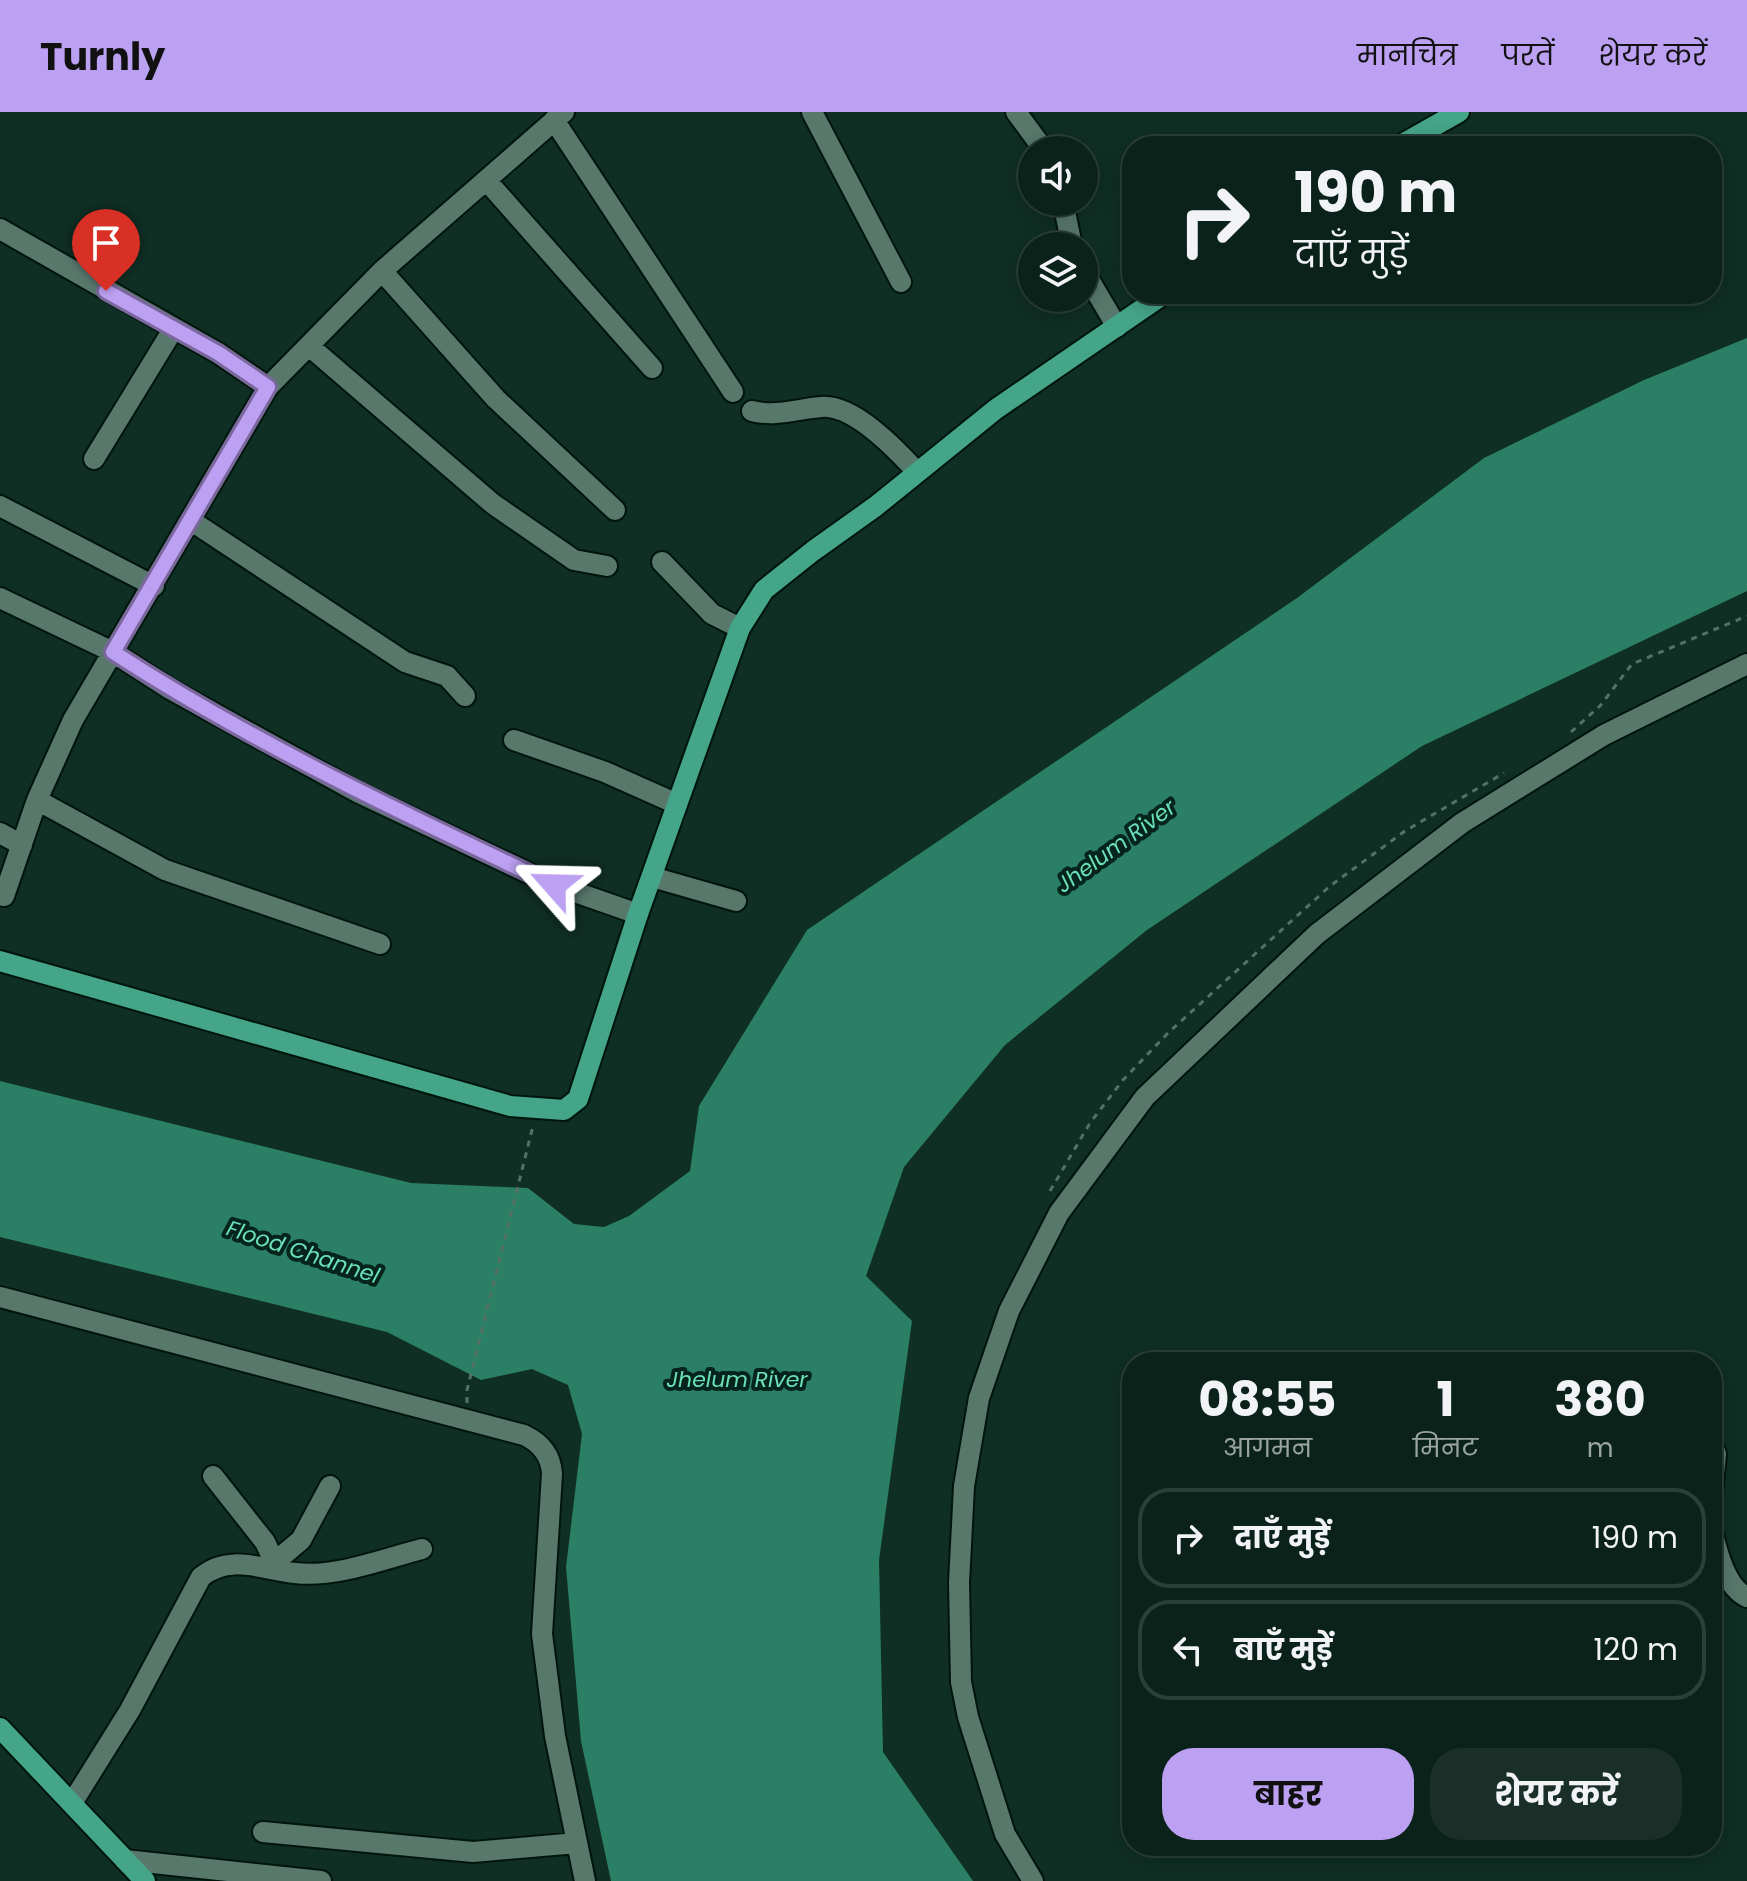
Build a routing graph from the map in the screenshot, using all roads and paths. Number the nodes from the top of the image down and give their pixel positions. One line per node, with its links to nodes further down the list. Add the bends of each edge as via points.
1 (812, 112): 10 (street)
2 (1016, 112): 5 (street)
3 (1459, 112): 6 (main road)
4 (559, 116): 7 (street); 18 (street)
5 (1034, 136)
6 (1417, 136)
7 (486, 180): 9 (street); 16 (street)
8 (0, 229): 14 (street)
9 (382, 271): 15 (street); 23 (street, via 496,399)
10 (901, 282)
11 (1098, 295): 13 (street)
12 (1150, 304): 13 (main road)
13 (1117, 327): 21 (main road, via 996,409)
14 (174, 328): 17 (street); 20 (street)
15 (309, 346): 17 (street); 26 (street, via 493,504 574,560)
16 (652, 368)
17 (268, 387): 24 (street)
18 (733, 392)
19 (752, 411): 21 (street, via 842,410 894,446)
20 (94, 459)
21 (917, 472): 30 (main road, via 764,590)
22 (0, 506): 27 (street)
23 (615, 510)
24 (190, 520): 27 (street); 33 (street, via 405,662 447,676)
25 (662, 562): 30 (street, via 712,614)
26 (607, 566)
27 (154, 586): 31 (street)
28 (0, 598): 31 (street)
29 (1747, 616): 34 (path, via 1632,664 1600,706)
30 (740, 628): 38 (main road)
31 (113, 652): 37 (street, via 73,720); 42 (street, via 359,793)
32 (1747, 664): 67 (street, via 1604,735 1462,823 1317,934 1145,1097 1059,1213 1009,1311 979,1398 964,1486 959,1583 961,1682 968,1717 1005,1834)
33 (465, 696)
34 (1565, 736)
35 (514, 740): 38 (street)
36 (1508, 770): 50 (path, via 1405,831 1330,886 1168,1033 1090,1123)
37 (37, 800): 40 (street); 47 (street, via 165,870)
38 (677, 804): 41 (main road)
39 (0, 833): 40 (street)
40 (22, 845): 44 (street)
41 (652, 877): 45 (street); 46 (main road)
42 (554, 885)
43 (575, 892): 46 (street)
44 (4, 896)
45 (736, 901)
46 (638, 914): 48 (main road, via 578,1099 564,1110 510,1106)
47 (380, 944)
48 (0, 961)
49 (530, 1140): 52 (path)
50 (1049, 1193)
51 (0, 1297): 62 (street, via 524,1435 542,1448 552,1474 542,1634 555,1736)
52 (467, 1390)
53 (213, 1476): 57 (street)
54 (330, 1486): 57 (street, via 301,1540)
55 (422, 1549): 57 (street, via 299,1574)
56 (1722, 1562): 58 (street, via 1736,1589)
57 (277, 1566): 60 (street, via 230,1563 201,1577 130,1710)
58 (1747, 1597)
59 (0, 1728): 60 (main road)
60 (72, 1803): 63 (main road)
61 (263, 1832): 62 (street, via 473,1852)
62 (577, 1843): 66 (street)
63 (125, 1860): 64 (main road); 65 (street)
64 (145, 1881)
65 (321, 1881)
66 (585, 1881)
67 (1033, 1881)

